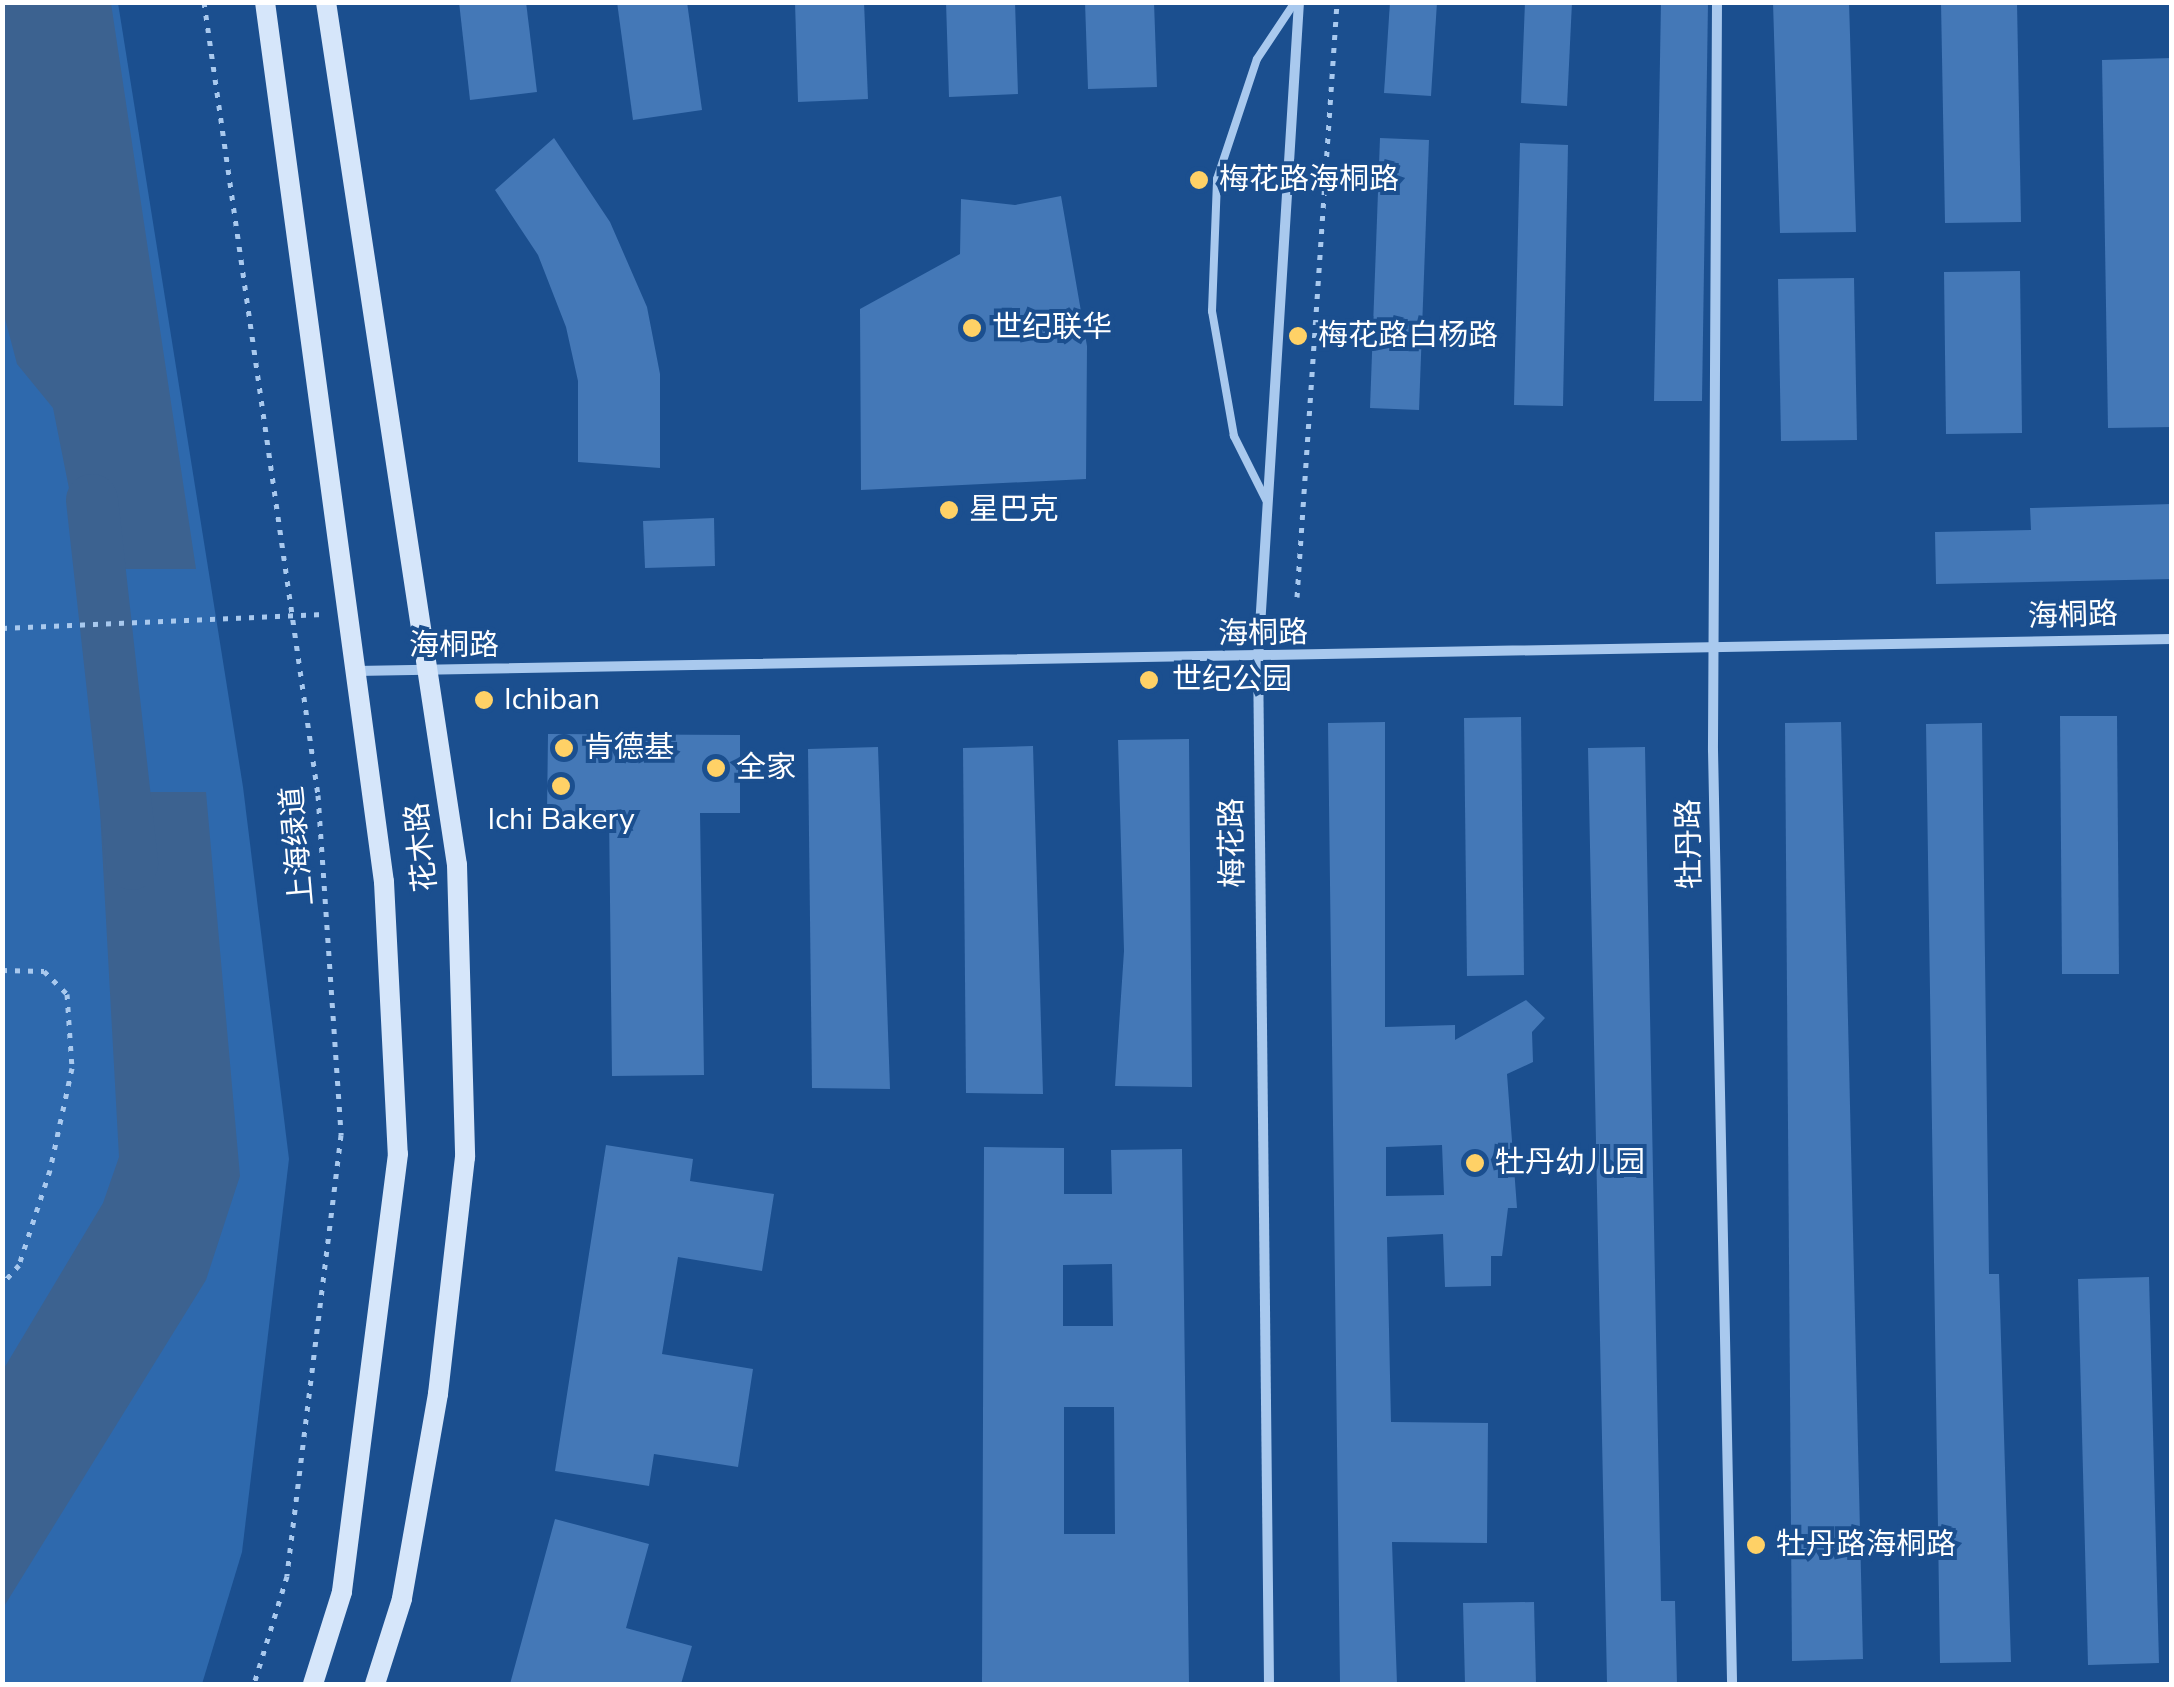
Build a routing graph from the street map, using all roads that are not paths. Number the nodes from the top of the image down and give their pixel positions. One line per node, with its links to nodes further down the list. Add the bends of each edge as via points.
1 (265, 2): 10 (main road, 花木路)
2 (326, 2): 9 (main road, 花木路)
3 (1297, 2): 5 (street, 梅花路); 5 (lane, via 1257,59 1218,179 1212,310 1234,436)
4 (1716, 2): 7 (street, 牡丹路)
5 (1266, 500): 8 (street, 梅花路)
6 (2172, 638): 7 (street, 海桐路)
7 (1712, 651): 8 (street, 海桐路); 14 (street, 牡丹路)
8 (1258, 658): 9 (street, 海桐路); 13 (street, 梅花路)
9 (429, 671): 10 (street, 海桐路); 12 (main road, 花木路, via 458,865 465,1157 438,1394 402,1599)
10 (356, 672): 11 (main road, 花木路, via 384,882 398,1154 342,1592)
11 (313, 1684)
12 (375, 1684)
13 (1269, 1684)
14 (1732, 1684)

